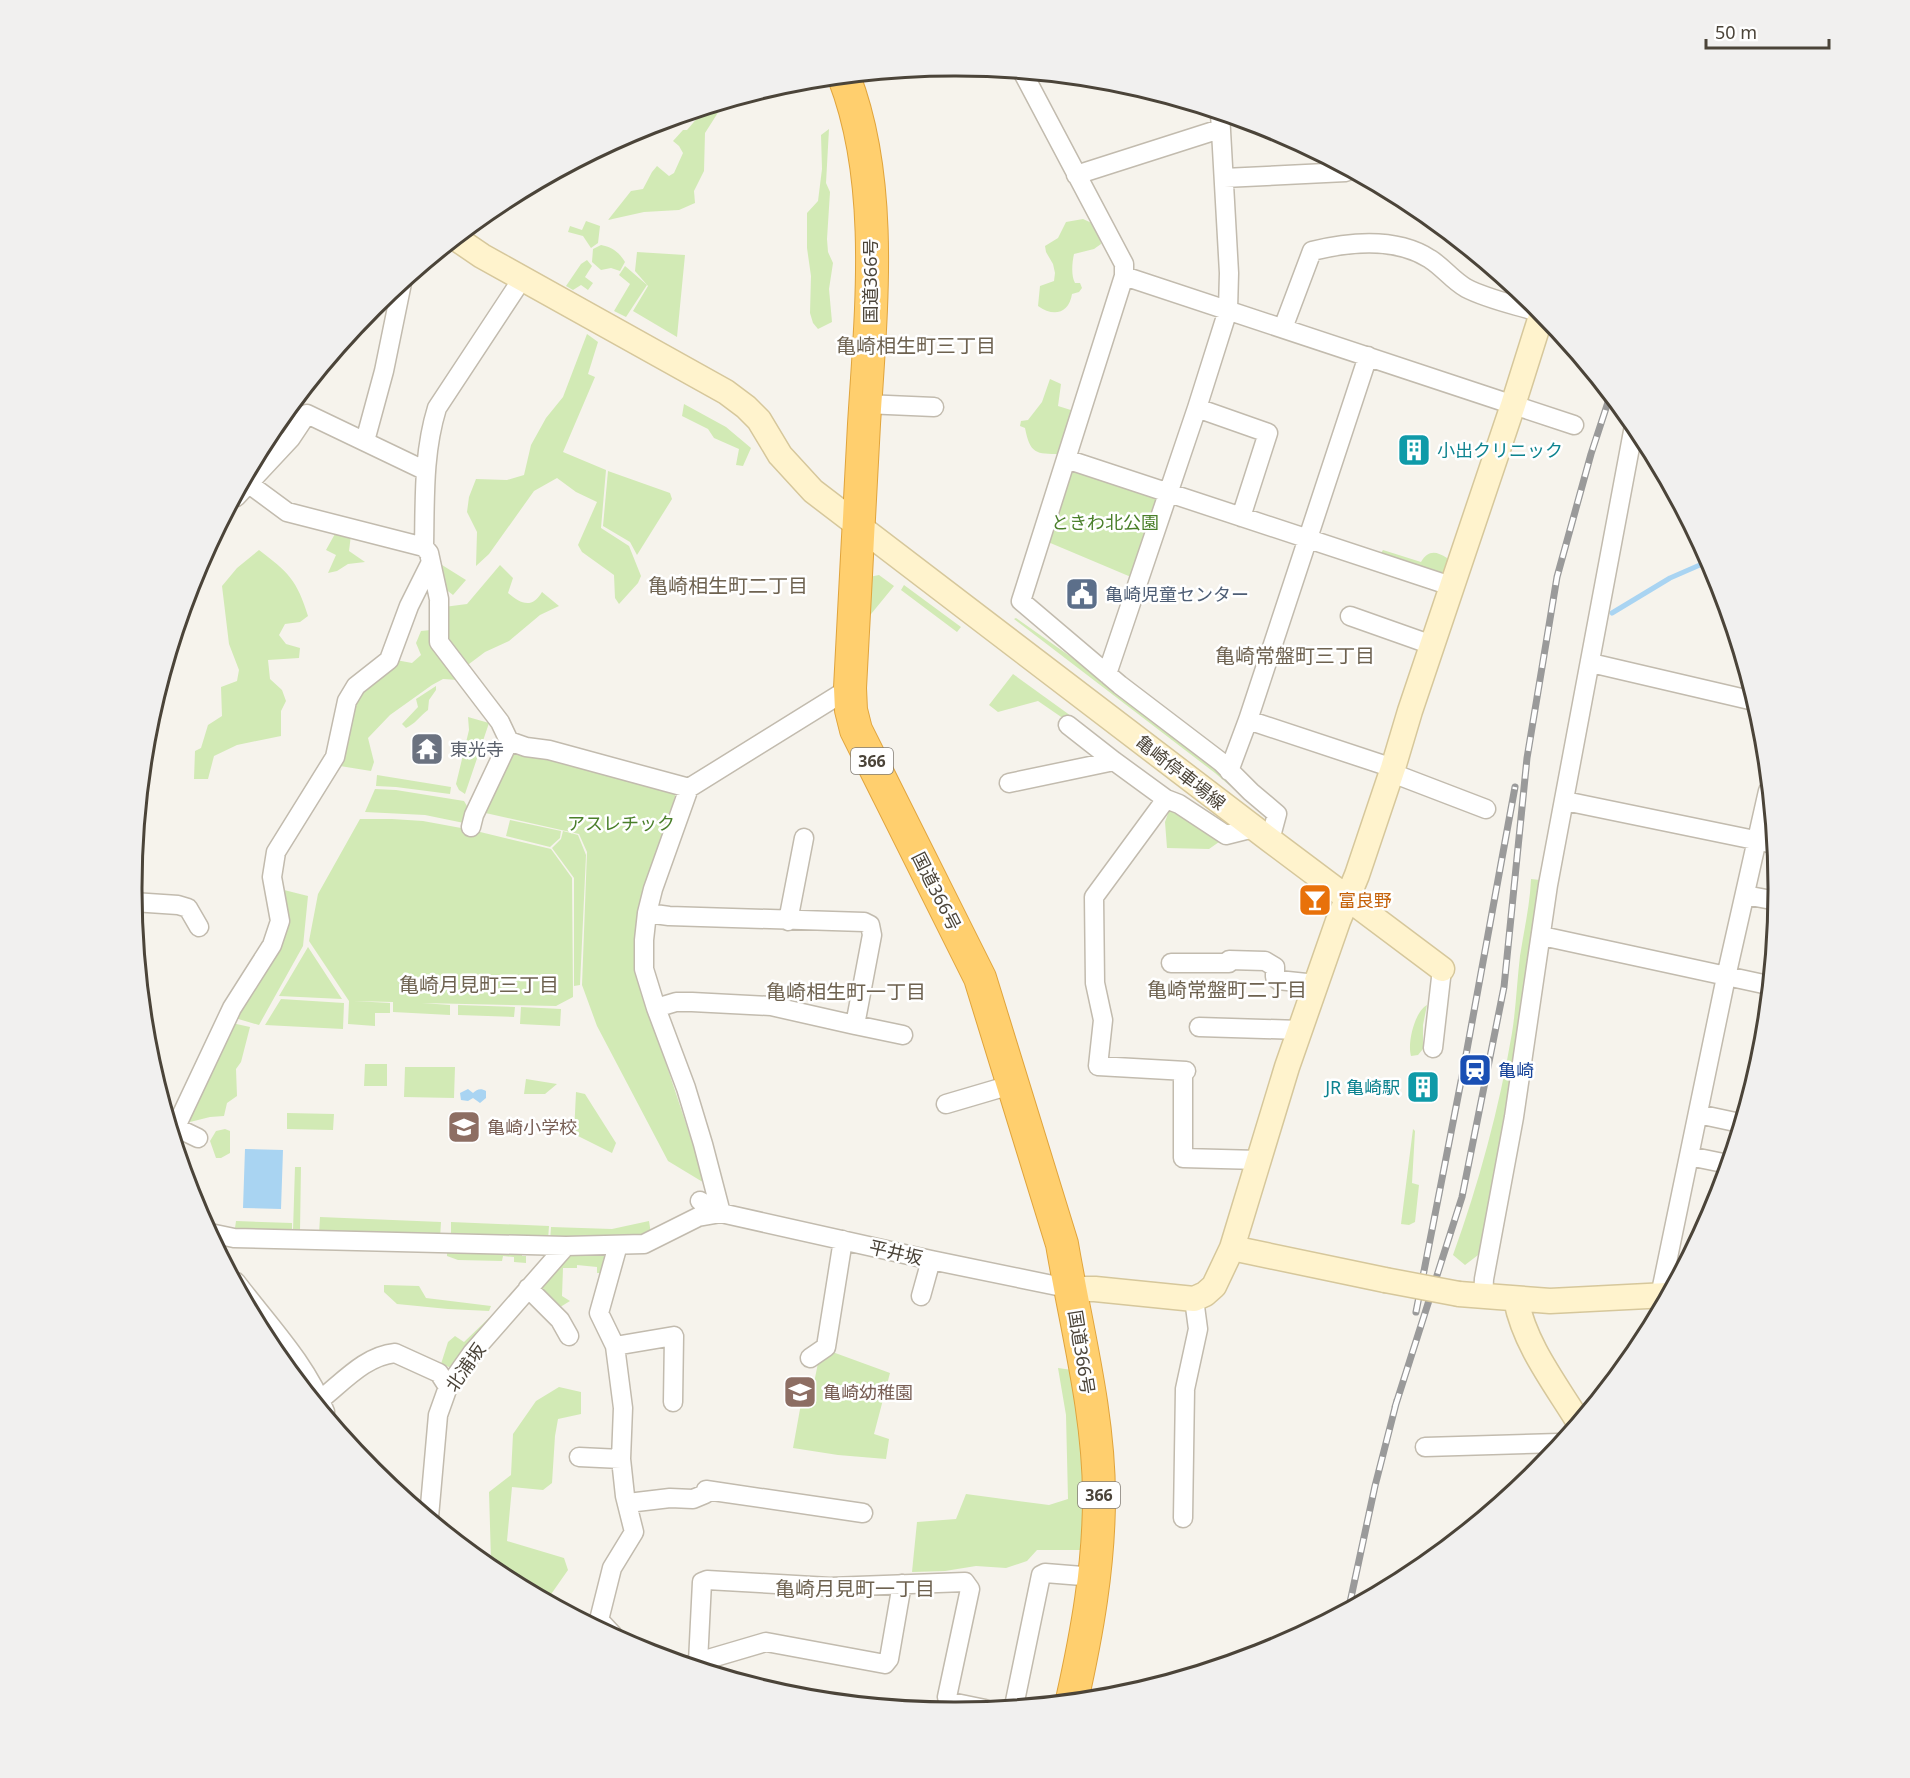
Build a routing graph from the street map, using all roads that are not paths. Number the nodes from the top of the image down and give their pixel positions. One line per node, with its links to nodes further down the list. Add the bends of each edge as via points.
1 (1026, 80): 5 (street)
2 (846, 83): 16 (highway, 国道366号 / 366, via 859,122 868,178 872,266)
3 (1220, 121): 5 (street); 6 (street)
4 (1337, 172): 6 (street)
5 (1076, 176): 8 (street, via 1124,264)
6 (1224, 178): 12 (street)
7 (463, 242): 9 (street, 亀崎停車場線)
8 (1124, 276): 12 (street); 23 (street)
9 (522, 279): 24 (street, via 437,408); 29 (street, 亀崎停車場線, via 726,392 759,420 780,455 813,491)
10 (400, 296): 22 (street)
11 (1522, 307): 14 (street, via 1467,288 1412,250 1394,245 1329,247 1312,251)
12 (1228, 310): 14 (street); 19 (street)
13 (1538, 323): 17 (street)
14 (1283, 328): 15 (street)
15 (1368, 356): 17 (street); 30 (street)
16 (866, 404): 18 (street); 29 (highway, 国道366号 / 366)
17 (1513, 405): 20 (street); 32 (street)
18 (934, 407)
19 (1197, 408): 27 (street); 28 (street, via 1268,433)
20 (1574, 425)
21 (1632, 439): 35 (street)
22 (365, 441): 24 (street); 25 (street, via 307,414)
23 (1066, 459): 27 (street); 36 (street, via 1021,601)
24 (426, 471): 31 (street)
25 (253, 479)
26 (250, 485): 31 (street, via 288,512)
27 (1168, 492): 28 (street); 36 (street)
28 (1242, 517): 30 (street)
29 (859, 524): 37 (highway, 国道366号 / 366); 51 (street, 亀崎停車場線)
30 (1308, 540): 32 (street); 39 (street)
31 (427, 554): 41 (street, via 439,599 439,642 500,722); 76 (street, via 389,660 356,686 347,701 335,758 276,852 272,877 280,921 272,945 232,1008)
32 (1451, 586): 34 (street)
33 (1350, 616): 34 (street)
34 (1432, 645): 43 (street)
35 (1591, 663): 38 (street); 48 (street)
36 (1107, 674): 44 (street)
37 (850, 688): 46 (street); 73 (highway, 国道366号 / 366, via 856,730 980,978)
38 (1745, 699)
39 (1248, 720): 43 (street); 44 (street)
40 (1068, 725): 42 (street)
41 (509, 741): 46 (street); 50 (street)
42 (1114, 761): 45 (street); 47 (street)
43 (1392, 770): 49 (street); 55 (street)
44 (1229, 771): 51 (street, via 1277,814)
45 (1009, 783)
46 (689, 788): 58 (street)
47 (1166, 799): 51 (street, via 1226,836); 81 (street, via 1094,897 1095,983 1103,1020 1098,1066 1184,1071 1183,1158)
48 (1566, 801): 53 (street); 61 (street, via 1548,885)
49 (1486, 808)
50 (471, 827)
51 (1262, 834): 55 (street, 亀崎停車場線)
52 (804, 838): 59 (street)
53 (1766, 842): 54 (street)
54 (1745, 895): 56 (street); 64 (street)
55 (1347, 897): 63 (street, 亀崎停車場線); 65 (street)
56 (1768, 899)
57 (143, 903): 60 (street, via 188,908)
58 (647, 913): 59 (street); 67 (street, via 644,969)
59 (788, 921): 68 (street, via 870,925 872,935)
60 (199, 927)
61 (1542, 936): 64 (street); 96 (street)
62 (1171, 963): 65 (street, via 1265,961 1275,967 1278,980)
63 (1442, 969): 72 (street, 亀崎停車場線)
64 (1726, 976): 66 (street); 75 (street)
65 (1316, 984): 70 (street)
66 (1762, 985)
67 (656, 1008): 68 (street, via 676,1002 771,1006); 84 (street, via 689,1099)
68 (855, 1025): 71 (street)
69 (1199, 1027): 70 (street)
70 (1299, 1030): 81 (street)
71 (903, 1035)
72 (1433, 1048)
73 (1014, 1084): 74 (street); 93 (highway, 国道366号 / 366)
74 (946, 1104)
75 (1698, 1114): 77 (street); 80 (street)
76 (177, 1121)
77 (1733, 1121)
78 (180, 1132): 79 (street)
79 (198, 1138)
80 (1689, 1156): 82 (street); 91 (street)
81 (1259, 1160): 89 (street)
82 (1720, 1162)
83 (700, 1201): 84 (street)
84 (721, 1214): 86 (street, 平井坂); 87 (street, via 698,1217 644,1244)
85 (220, 1235): 88 (street)
86 (843, 1240): 90 (street, 平井坂); 102 (street, via 826,1347)
87 (618, 1245): 88 (street); 101 (street, via 599,1313)
88 (566, 1246): 92 (street, 北浦坂)
89 (1232, 1248): 96 (street, bridge); 97 (street, via 1214,1286)
90 (931, 1260): 93 (street, 平井坂); 94 (street)
91 (1665, 1283)
92 (528, 1288): 100 (street, via 560,1320); 104 (street, 北浦坂)
93 (1072, 1289): 97 (street); 116 (highway, 国道366号 / 366, via 1096,1438 1100,1496)
94 (921, 1296)
95 (1658, 1296): 98 (street)
96 (1483, 1297): 98 (street)
97 (1194, 1299): 115 (street, via 1198,1329 1185,1389)
98 (1515, 1300): 107 (street, via 1530,1343)
99 (274, 1331): 103 (street)
100 (569, 1336)
101 (615, 1346): 105 (street, via 674,1336); 111 (street, via 623,1408)
102 (810, 1358)
103 (310, 1383)
104 (448, 1387): 106 (street, via 440,1373 395,1353 371,1359); 113 (street, 北浦坂, via 438,1415)
105 (674, 1402)
106 (325, 1403)
107 (1574, 1415)
108 (1549, 1443): 109 (street)
109 (1425, 1447)
110 (579, 1457): 111 (street)
111 (621, 1459): 112 (street)
112 (628, 1503): 114 (street, via 670,1498 693,1500 706,1490); 118 (street, via 634,1532 612,1568)
113 (430, 1509)
114 (863, 1512)
115 (1183, 1518)
116 (1095, 1577): 121 (highway, 国道366号 / 366); 122 (street, via 1041,1575)
117 (902, 1584): 119 (street, via 830,1587 707,1580 702,1582); 120 (street, via 885,1664 766,1642); 123 (street, via 964,1582 970,1589 946,1697)
118 (599, 1619)
119 (694, 1658)
120 (702, 1661)
121 (1073, 1693)
122 (1015, 1699)
123 (951, 1702)

